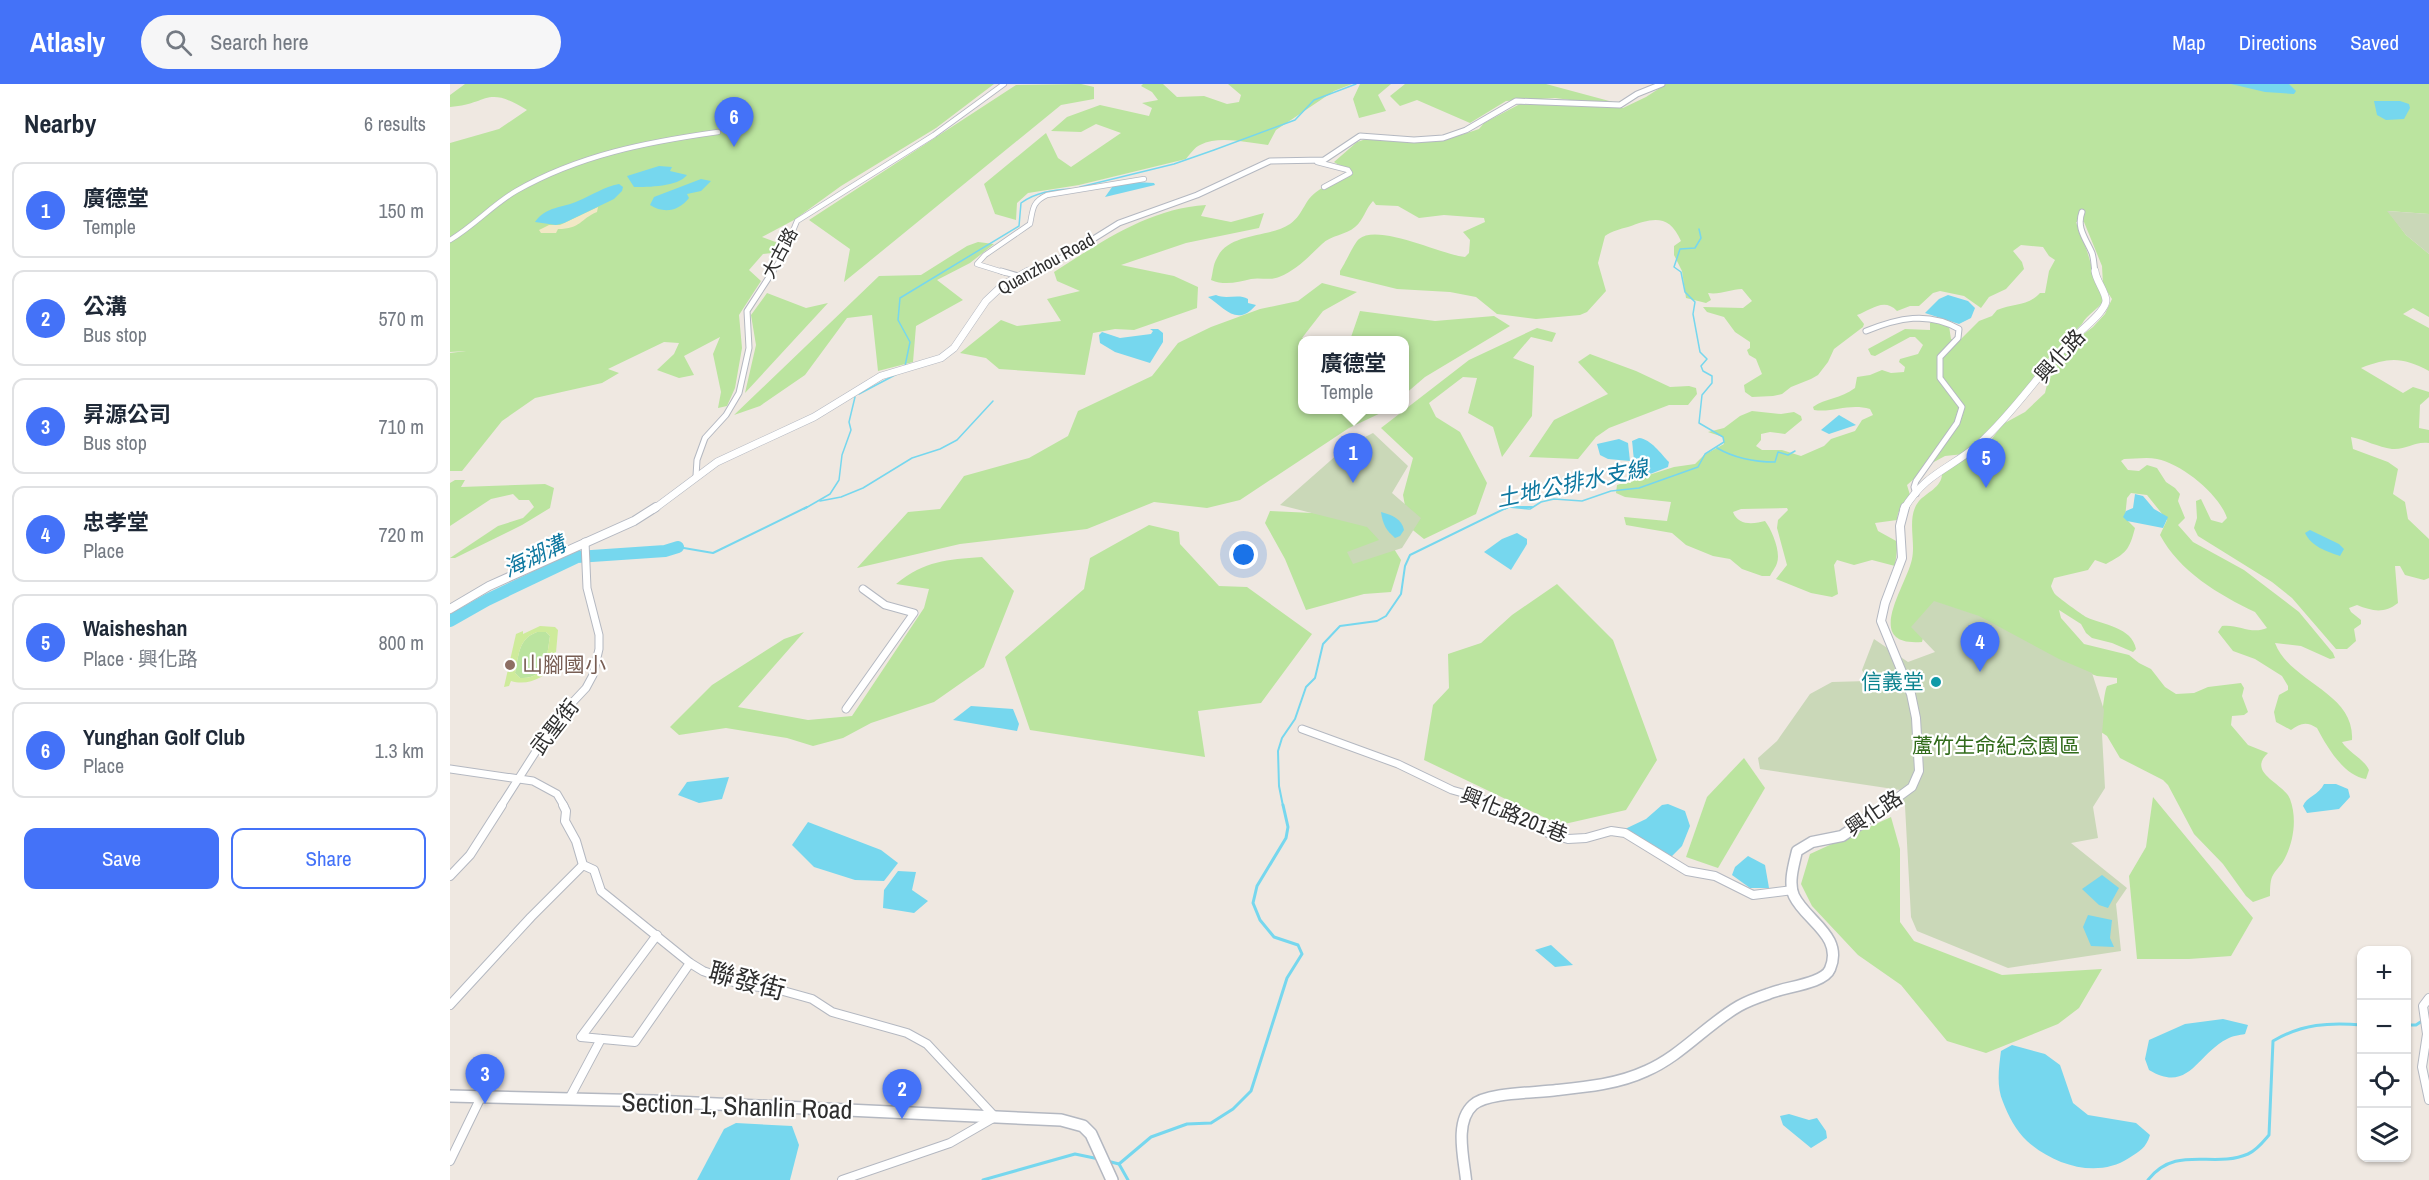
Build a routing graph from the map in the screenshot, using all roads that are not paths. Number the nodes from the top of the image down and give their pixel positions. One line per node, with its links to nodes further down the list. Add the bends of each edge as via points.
1 (1004, 84): 11 (street, 大古路, via 934,135 797,221 783,255 747,311 749,346 740,390 730,409 699,445)
2 (1662, 84): 4 (street, via 1620,105 1512,102 1466,130 1443,138 1360,136)
3 (718, 132): 8 (street, via 612,150 560,169 504,198)
4 (1317, 162): 6 (street, via 1348,170 1350,174); 9 (street, Quanzhou Road, via 1270,161 1197,195 1119,223 1066,256)
5 (1144, 179): 9 (street, via 1036,200 1030,224 977,264)
6 (1324, 187)
7 (2082, 212): 12 (street, 興化路, via 2080,229 2093,256 2105,304 2057,353 2028,392 1978,446 1935,474)
8 (450, 240)
9 (1018, 276): 11 (street, Quanzhou Road, via 993,293 954,348 941,358 876,379 814,417 738,450)
10 (1866, 331): 12 (street, via 1892,320 1919,316 1959,329 1958,338 1940,357 1940,378 1962,406 1957,423 1916,481)
11 (696, 476): 13 (street, Quanzhou Road, via 648,513)
12 (1916, 494): 22 (street, 興化路, via 1902,514 1902,558 1881,621 1911,694 1919,771 1912,787 1867,820 1842,836 1802,846 1794,862)
13 (585, 542): 15 (street, Quanzhou Road, via 489,586); 19 (street, 武聖街, via 587,588 599,648 592,675)
14 (863, 589): 16 (street, via 885,605 914,613)
15 (450, 609)
16 (846, 709)
17 (1302, 729): 22 (street, 興化路201巷, via 1480,798 1548,833 1568,839 1611,831 1625,833 1687,871 1715,876 1753,895)
18 (450, 769): 19 (street, 聯發街)
19 (517, 778): 20 (street, 聯發街, via 533,781 557,794); 21 (street, 武聖街, via 470,855)
20 (583, 865): 23 (street, 聯發街, via 594,870 601,891); 26 (street)
21 (450, 876)
22 (1793, 890): 36 (street, via 1798,904 1830,940 1830,970 1823,978 1739,1006 1683,1049 1647,1071 1622,1080 1475,1103 1467,1111 1462,1132)
23 (657, 935): 24 (street, 聯發街); 27 (street, via 581,1037)
24 (690, 963): 27 (street, via 635,1042); 32 (street, 聯發街, via 742,985 776,988 812,999 832,1012 907,1033 927,1044)
25 (2429, 998): 31 (street, via 2423,1009 2426,1024 2422,1067)
26 (450, 1005)
27 (601, 1040): 30 (street)
28 (450, 1096): 29 (main road, Section 1, Shanlin Road)
29 (481, 1097): 30 (main road, Section 1, Shanlin Road); 33 (street)
30 (569, 1099): 32 (main road, Section 1, Shanlin Road)
31 (2429, 1100)
32 (995, 1117): 34 (street, via 950,1143); 35 (main road, Section 1, Shanlin Road, via 1062,1120 1083,1126 1091,1134)
33 (450, 1161)
34 (842, 1180)
35 (1112, 1180)
36 (1466, 1180)

